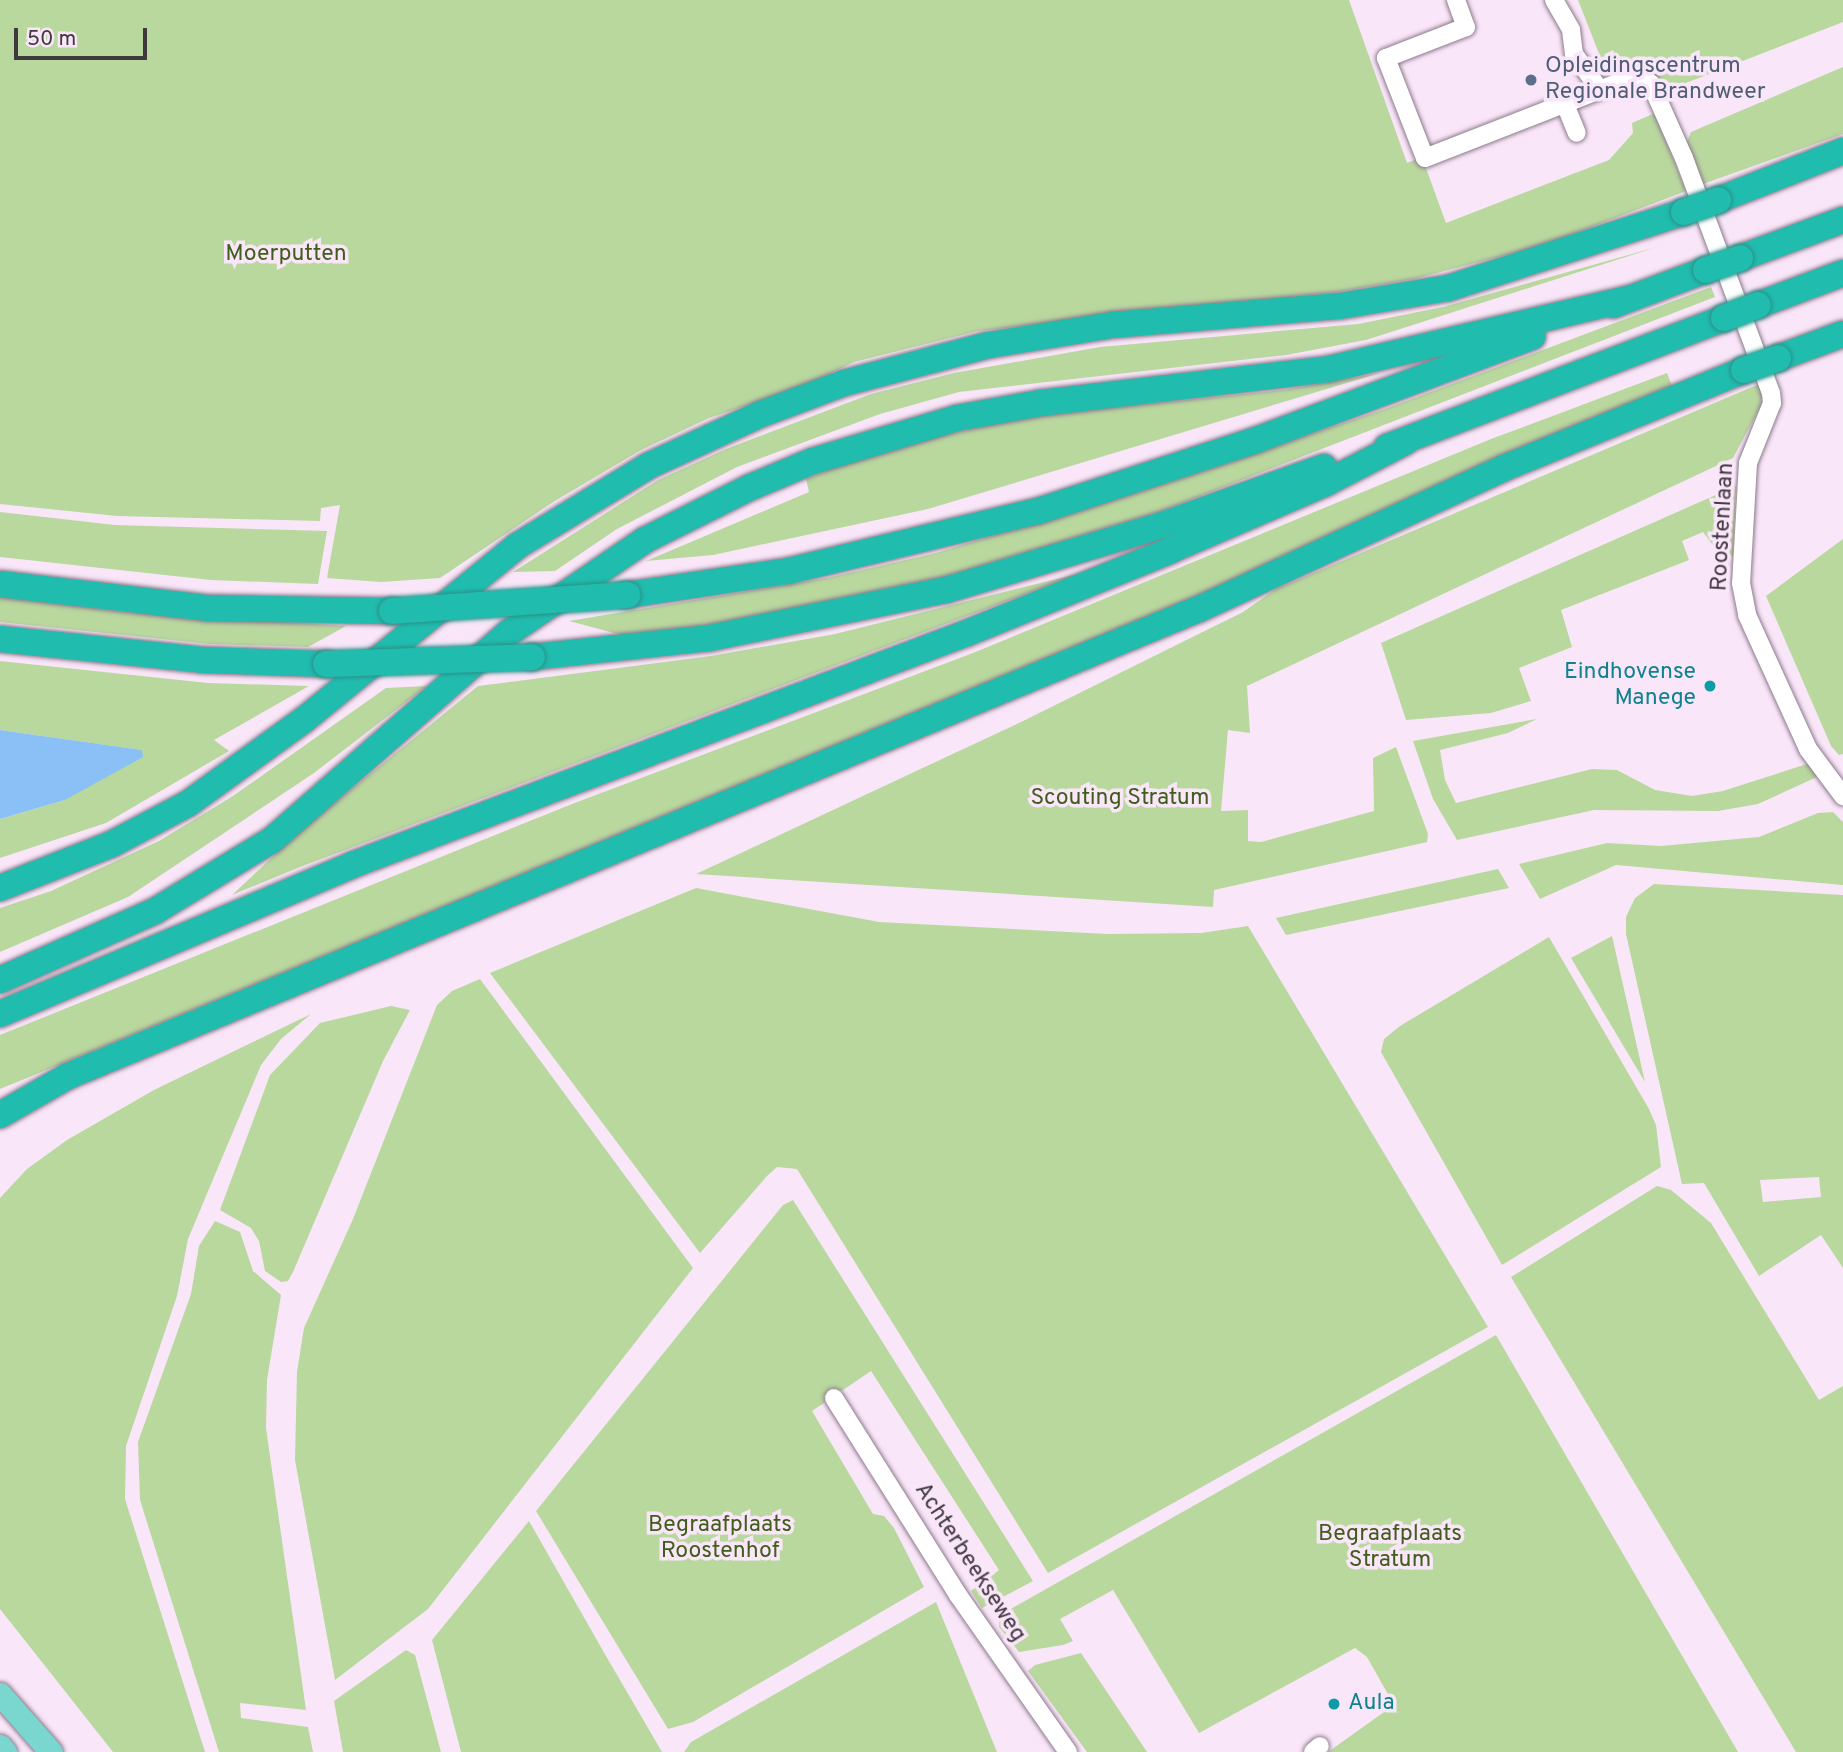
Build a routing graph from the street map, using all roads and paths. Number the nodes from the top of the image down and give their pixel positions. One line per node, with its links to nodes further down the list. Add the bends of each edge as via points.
1 (1456, 0): 4 (street, via 1466,27 1386,58 1425,158)
2 (1554, 0): 3 (street, via 1571,30 1574,54)
3 (1600, 90): 4 (street); 14 (street, Roostenlaan, via 1643,77 1651,85 1673,131 1771,393 1772,403 1748,463 1741,583 1747,615 1808,749)
4 (1566, 104): 5 (street)
5 (1577, 133)
6 (1843, 151): 16 (highway, bridge, via 1549,259 1427,293 1340,306 1112,325 989,345 844,383 761,414 648,466 517,546 305,719 189,803 112,845)
7 (1843, 220): 9 (highway, bridge)
8 (1843, 273): 11 (highway, bridge)
9 (1628, 299): 12 (highway, bridge, via 1256,440 1038,511 800,568 627,595 392,611 207,608); 17 (highway, via 1329,369 1040,403 957,418 813,461 645,540 510,632 272,840 155,911)
10 (1843, 334): 19 (highway, bridge, via 1504,468 1162,624 68,1076)
11 (1405, 442): 13 (highway, bridge, via 1127,536 946,590 710,638 532,657 326,664 202,660); 18 (highway, via 1325,483 1171,550 954,638 352,865)
12 (0, 584)
13 (0, 639)
14 (1836, 774): 15 (street, Roostenlaan)
15 (1843, 796)
16 (0, 888)
17 (0, 980)
18 (0, 1014)
19 (0, 1115)
20 (834, 1398): 25 (street, Achterbeekseweg, via 958,1595)
21 (0, 1694): 24 (main road)
22 (0, 1746): 23 (main road)
23 (5, 1752)
24 (51, 1752)
25 (1068, 1752)

